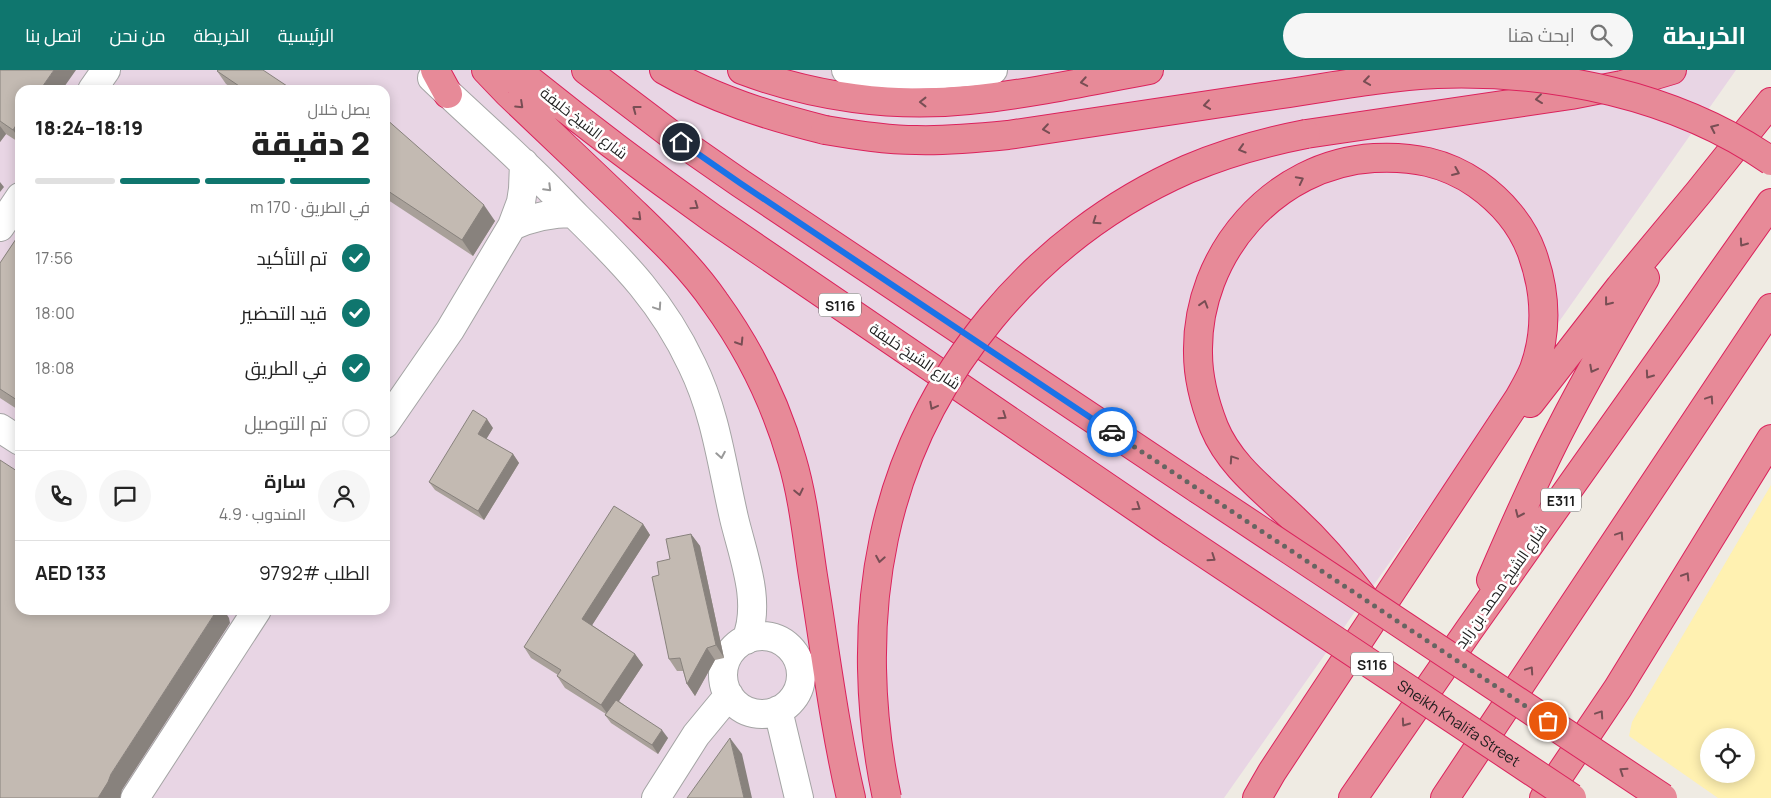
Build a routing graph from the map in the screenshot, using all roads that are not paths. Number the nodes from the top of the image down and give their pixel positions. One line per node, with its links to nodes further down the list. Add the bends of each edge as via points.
1 (106, 70): 13 (street)
2 (424, 70): 12 (street)
3 (486, 70): 39 (highway, one-way to 39, via 670,248 715,302 760,378 792,461 806,526)
4 (517, 70): 28 (highway, شارع الشيخ خليفة / S116, one-way to 28, via 582,123 712,218)
5 (586, 70): 30 (highway, one-way to 5, bridge, via 740,183)
6 (664, 70): 15 (highway, one-way to 6, bridge, via 1727,134 1658,105 1568,82 1513,74 1401,76 1008,135 916,140 825,130 772,117 722,98)
7 (742, 70): 10 (highway, one-way to 7, via 1005,96 930,102 846,97 802,89)
8 (846, 70): 9 (street, via 929,76)
9 (993, 70)
10 (1149, 70)
11 (1672, 70): 40 (highway, one-way to 40, bridge, via 1622,85 1571,95 1266,142 1187,169 1150,187 1114,208 1048,258 1019,286 976,337 944,385 908,459 894,498 877,578 873,619 874,704)
12 (442, 82): 16 (street)
13 (96, 85)
14 (1771, 102): 17 (highway)
15 (1771, 161)
16 (524, 163): 20 (street, one-way to 20); 21 (street, via 523,189)
17 (1699, 192): 29 (highway, one-way to 29, via 1620,287); 32 (highway, one-way to 32, via 1604,347 1561,427 1521,509)
18 (1771, 203): 32 (highway, شارع الشيخ محمد بن زايد / E311, one-way to 32)
19 (15, 204): 22 (street)
20 (573, 213): 21 (street, via 542,215); 33 (street, one-way to 33, via 625,264 651,296 693,366 719,442 753,600)
21 (512, 226): 24 (street, via 450,330)
22 (0, 227)
23 (1771, 308): 43 (highway, one-way to 23)
24 (390, 417)
25 (0, 428): 26 (street)
26 (15, 438)
27 (1771, 439): 44 (highway, one-way to 27, via 1618,688)
28 (1171, 531): 45 (highway, Sheikh Khalifa Street / S116, one-way to 45, bridge)
29 (1430, 533): 30 (highway, one-way to 29, via 1320,544 1235,463 1215,429 1203,392 1198,353 1201,314 1212,277 1230,242 1254,212 1285,187 1319,170 1357,159 1396,157 1434,162 1464,175 1490,194 1512,217 1529,245 1540,275 1545,307 1542,339 1534,370); 41 (highway)
30 (1366, 600): 46 (highway, one-way to 30, bridge)
31 (254, 615): 36 (street)
32 (1469, 630): 42 (highway, شارع الشيخ محمد بن زايد / E311, one-way to 42)
33 (746, 640): 34 (street, via 733,650 725,664 724,680); 35 (street, via 771,637 787,645 798,659 801,676 797,692)
34 (729, 695): 35 (street, via 751,712 760,714); 37 (street, via 696,736)
35 (778, 710): 38 (street)
36 (134, 798)
37 (656, 798)
38 (799, 798)
39 (851, 798)
40 (887, 798)
41 (1257, 798)
42 (1353, 798)
43 (1445, 798)
44 (1544, 798)
45 (1572, 798)
46 (1663, 798)

